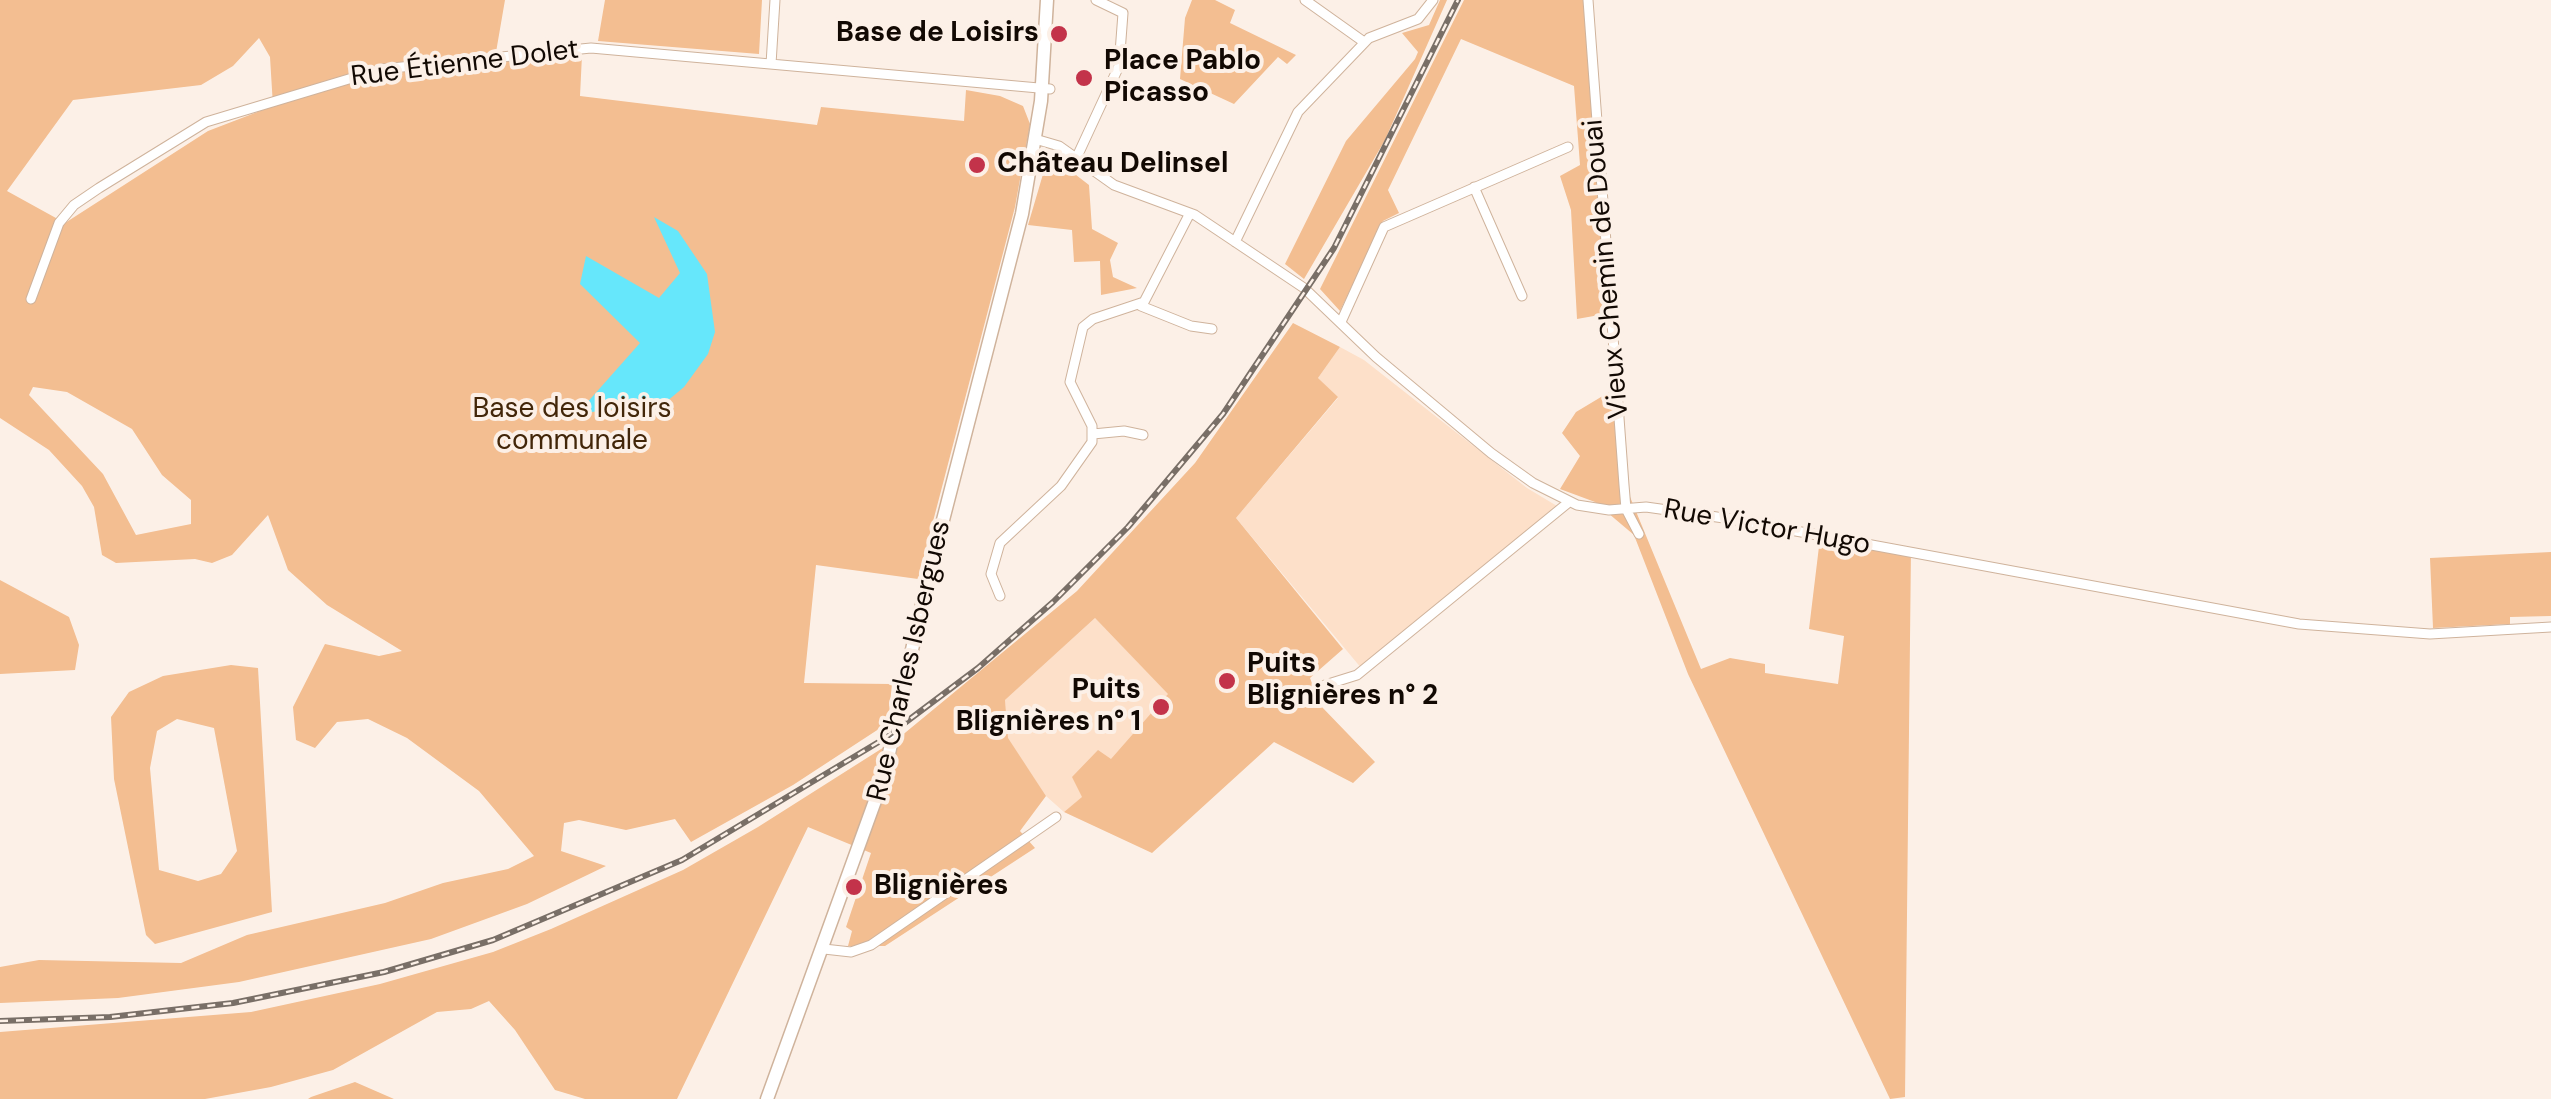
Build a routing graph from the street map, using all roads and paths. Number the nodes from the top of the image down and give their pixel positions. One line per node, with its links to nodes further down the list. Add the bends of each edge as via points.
1 (775, 0): 9 (street)
2 (1047, 0): 10 (main road, Rue Charles Isbergues)
3 (1055, 0): 10 (main road, Rue Charles Isbergues)
4 (1096, 0): 13 (street, via 1122,14 1119,66)
5 (1305, 0): 8 (street)
6 (1433, 0): 8 (street, via 1418,20)
7 (1588, 0): 25 (street, Vieux Chemin de Douai)
8 (1364, 42): 16 (street, via 1294,117)
9 (771, 64): 10 (street, Rue Étienne Dolet); 18 (street, Rue Étienne Dolet, via 572,48 391,67 302,90 192,129 74,206 59,223)
10 (1046, 89): 11 (main road, Rue Charles Isbergues)
11 (1040, 139): 13 (street, Rue Victor Hugo); 31 (main road, Rue Charles Isbergues, via 880,789)
12 (1568, 147): 14 (street)
13 (1076, 161): 15 (street, Rue Victor Hugo, via 1114,185)
14 (1474, 187): 17 (street); 20 (street, via 1382,230)
15 (1190, 213): 16 (street, Rue Victor Hugo); 19 (street)
16 (1235, 242): 20 (street, Rue Victor Hugo)
17 (1522, 296)
18 (30, 299)
19 (1141, 306): 21 (street); 22 (street, via 1093,319 1081,332 1070,382)
20 (1341, 322): 24 (street, Rue Victor Hugo, via 1490,454)
21 (1212, 329)
22 (1093, 434): 23 (street); 27 (street, via 1062,486 1000,543 991,574)
23 (1143, 435)
24 (1569, 502): 25 (street, Rue Victor Hugo); 29 (street, via 1357,675)
25 (1626, 509): 26 (street, Vieux Chemin de Douai); 28 (street, Rue Victor Hugo, via 1731,518 2299,624 2415,634)
26 (1638, 534)
27 (1000, 596)
28 (2551, 627)
29 (1325, 685)
30 (1056, 817): 31 (street, via 871,946)
31 (824, 949): 32 (main road, Rue Charles Isbergues)
32 (767, 1099)

